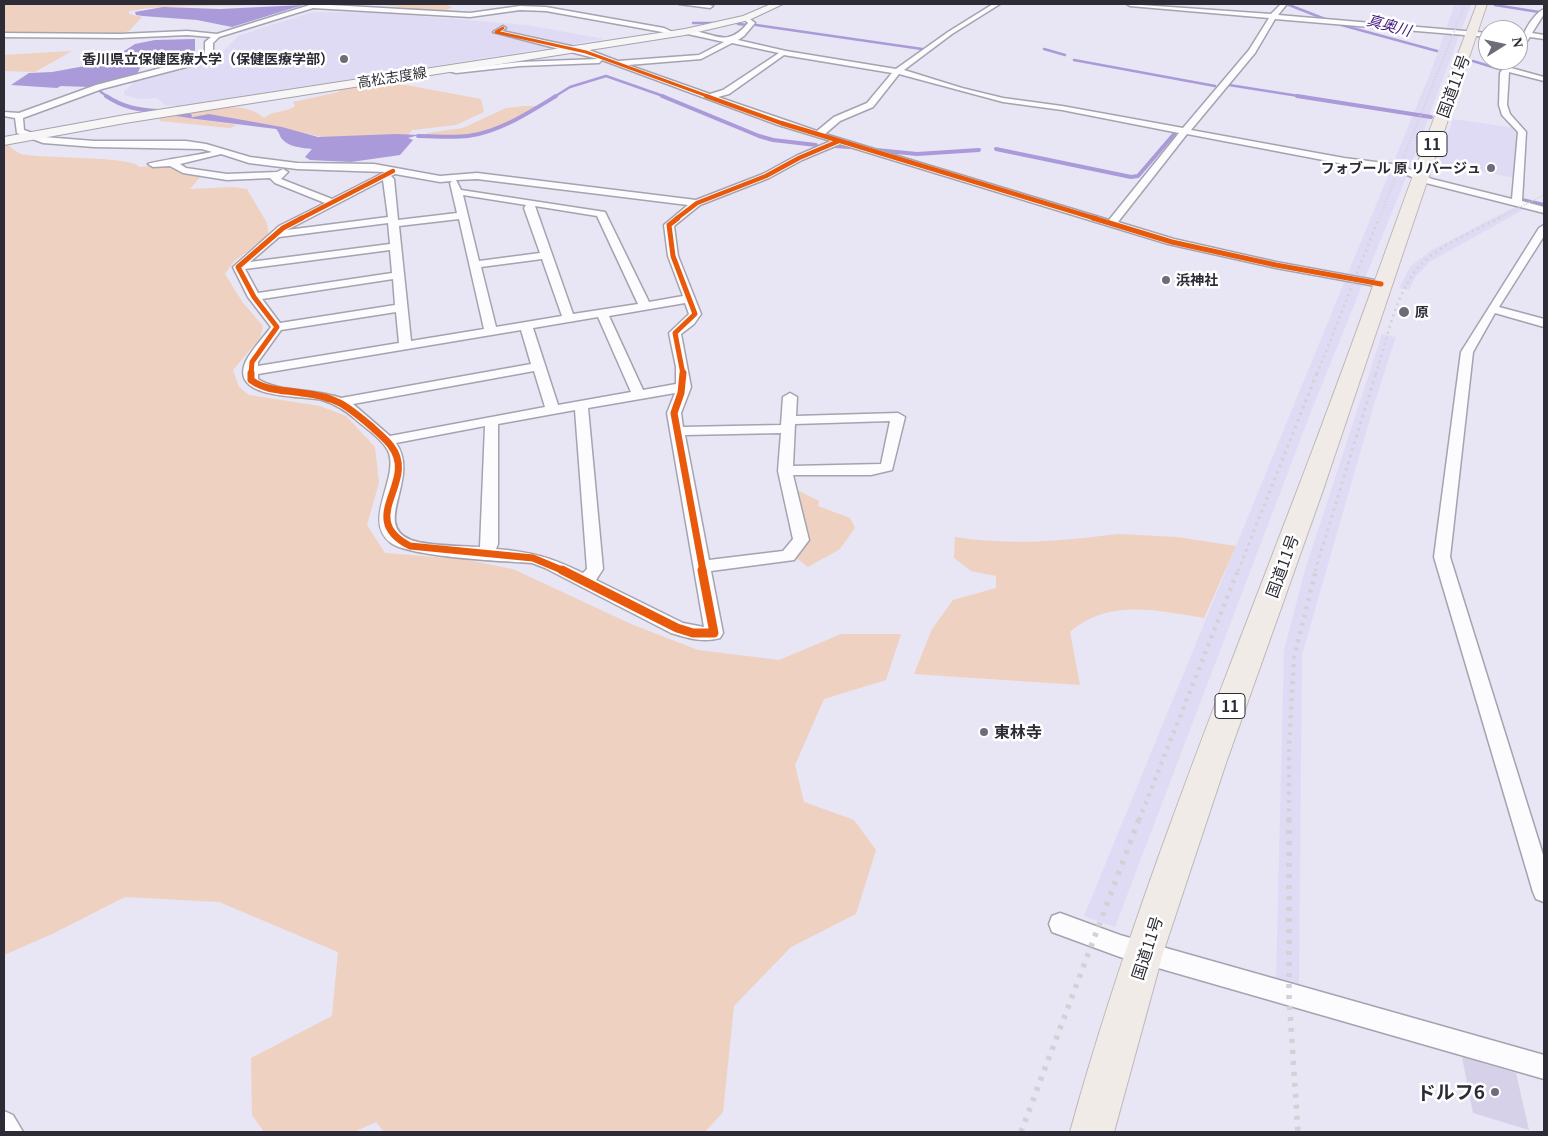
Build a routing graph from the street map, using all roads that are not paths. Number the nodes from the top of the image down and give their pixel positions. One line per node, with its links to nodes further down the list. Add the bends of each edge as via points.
1 (328, 4): 10 (street, via 393,5)
2 (682, 4): 9 (street)
3 (778, 4): 13 (main road, 高松志度線)
4 (997, 4): 30 (street)
5 (1130, 4): 12 (street)
6 (1284, 4): 12 (street)
7 (1482, 4): 16 (highway, 国道11号 / 11)
8 (316, 5): 10 (street); 20 (street)
9 (710, 6)
10 (444, 14): 15 (street, via 546,9)
11 (1542, 14): 19 (street)
12 (1273, 16): 16 (street); 35 (street, via 1252,51)
13 (746, 18): 15 (main road, 高松志度線); 23 (street, via 752,24)
14 (503, 28): 24 (street, via 496,32)
15 (679, 33): 23 (street); 24 (main road, 高松志度線)
16 (1472, 34): 17 (street); 47 (highway, 国道11号 / 11)
17 (1478, 34)
18 (4, 35): 20 (street, via 187,33)
19 (1528, 35)
20 (217, 36): 34 (street, via 209,42 209,57 206,59 94,88)
21 (1528, 37): 22 (street)
22 (1544, 37)
23 (734, 40): 25 (street, via 779,49); 26 (street, via 693,59)
24 (574, 49): 26 (street); 27 (main road, 高松志度線)
25 (783, 53): 30 (street); 32 (street, via 726,92)
26 (614, 62): 27 (street); 32 (street)
27 (445, 69): 37 (main road, 高松志度線)
28 (1506, 70): 52 (street, via 1503,105 1506,115 1522,132)
29 (1511, 70): 31 (street)
30 (897, 72): 35 (street, via 988,97); 36 (street, via 870,105 837,119)
31 (1544, 79)
32 (710, 97): 36 (street)
33 (4, 114): 34 (street)
34 (20, 116): 37 (street, via 20,131)
35 (1183, 132): 47 (street, via 1344,161 1386,165 1412,172); 57 (street)
36 (819, 134): 39 (street)
37 (30, 136): 38 (main road, 高松志度線); 40 (street, via 94,144 186,144)
38 (4, 141)
39 (839, 141): 51 (street, via 766,176); 57 (street)
40 (221, 152): 41 (street); 43 (street, via 249,160)
41 (172, 163): 42 (street); 45 (street, via 183,170 227,177)
42 (153, 164)
43 (296, 166): 44 (street, via 374,167); 45 (street)
44 (389, 174): 46 (street); 49 (street); 56 (street)
45 (277, 175): 49 (street, via 278,182)
46 (454, 178): 48 (street); 51 (street, via 477,176)
47 (1419, 178): 52 (street); 65 (highway, 国道11号 / 11)
48 (458, 193): 50 (street); 55 (street)
49 (332, 202): 59 (street, via 283,228)
50 (532, 203): 61 (street, via 529,208); 68 (street, via 601,214)
51 (696, 203): 67 (street, via 669,225 673,256)
52 (1517, 203): 53 (street)
53 (1540, 210): 54 (street)
54 (1544, 214)
55 (463, 215): 56 (street); 62 (street)
56 (393, 222): 59 (street); 60 (street)
57 (1111, 224): 65 (street, via 1227,255)
58 (1544, 228): 70 (street)
59 (278, 234): 63 (street)
60 (396, 246): 63 (street); 64 (street)
61 (545, 255): 62 (street); 72 (street)
62 (475, 265): 76 (street)
63 (238, 267): 66 (street)
64 (399, 275): 66 (street); 69 (street)
65 (1381, 284): 96 (highway, 国道11号 / 11)
66 (254, 297): 75 (street)
67 (688, 299): 68 (street); 80 (street, via 694,314 675,338 685,378)
68 (645, 306): 71 (street)
69 (402, 308): 75 (street); 77 (street)
70 (1493, 308): 73 (street); 94 (street, via 1467,352 1442,557)
71 (602, 313): 72 (street); 81 (street)
72 (569, 319): 74 (street)
73 (1544, 323)
74 (526, 326): 76 (street); 78 (street)
75 (277, 327): 79 (street, via 252,362)
76 (491, 332): 77 (street)
77 (405, 346): 79 (street)
78 (539, 366): 83 (street); 85 (street)
79 (250, 371): 83 (street, via 251,380 262,388)
80 (684, 387): 81 (street); 88 (street, via 674,413)
81 (638, 394): 84 (street)
82 (790, 397): 87 (street)
83 (340, 402): 89 (street, via 356,412)
84 (581, 404): 85 (street); 93 (street, via 596,568)
85 (552, 409): 86 (street)
86 (490, 421): 89 (street); 91 (street, via 490,544)
87 (788, 424): 88 (street); 90 (street); 90 (street, via 898,417 887,467)
88 (677, 430): 92 (street)
89 (388, 442): 91 (street, via 396,455 397,469 386,526 390,536 410,546)
90 (785, 471): 92 (street, via 800,540 788,556)
91 (485, 554): 93 (street, via 533,558)
92 (702, 566): 93 (street, via 714,633 693,633 677,628)
93 (586, 581)
94 (1544, 892)
95 (1060, 924): 96 (street)
96 (1144, 953): 97 (street); 100 (highway, 国道11号 / 11)
97 (1544, 1067)
98 (4, 1124): 99 (street)
99 (10, 1132)
100 (1092, 1132)

